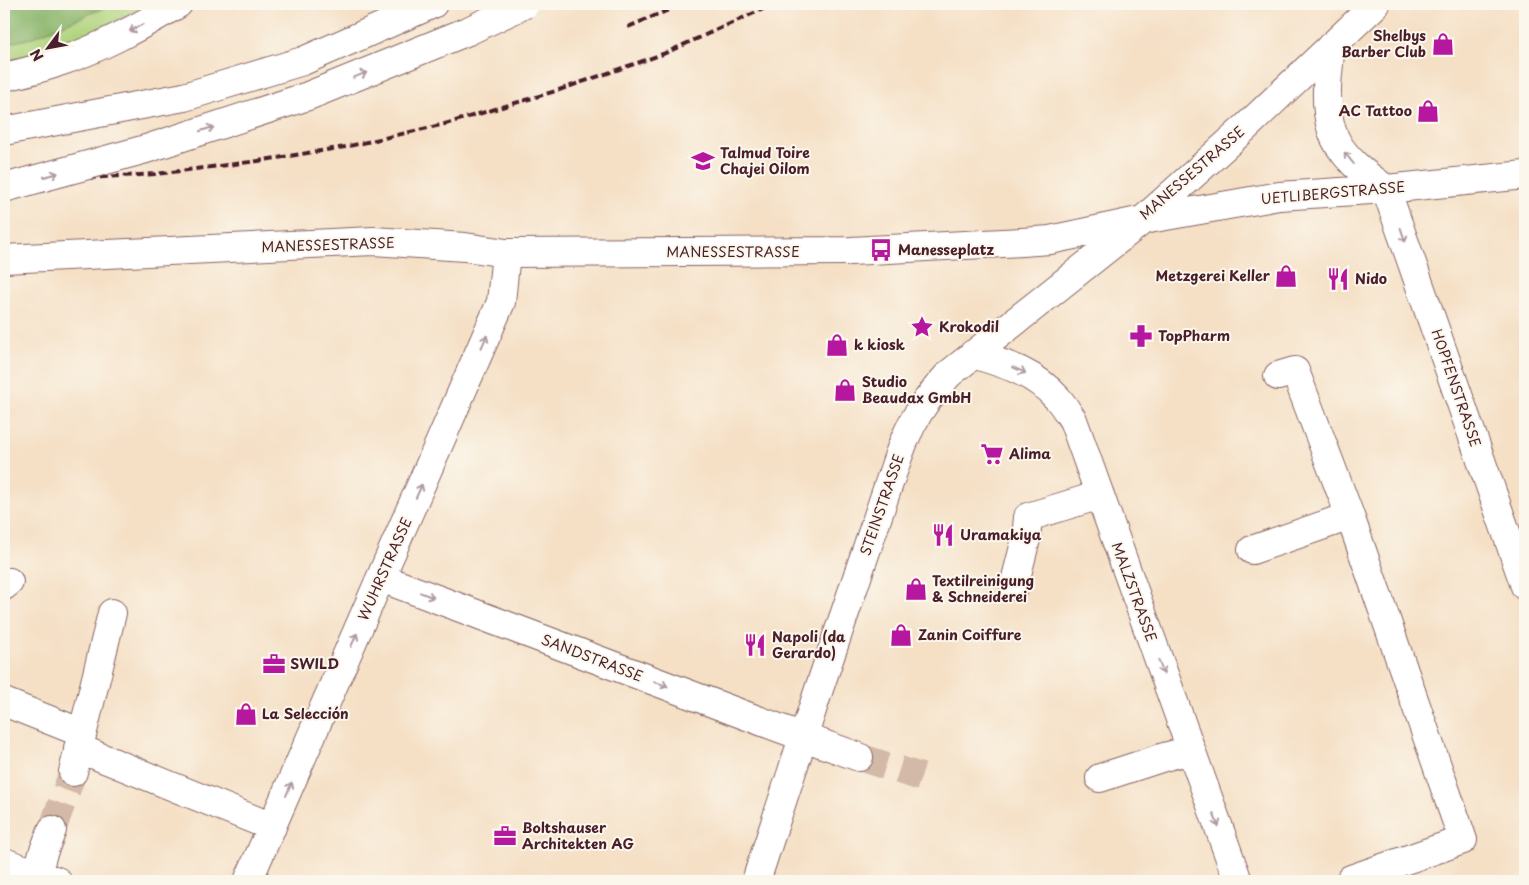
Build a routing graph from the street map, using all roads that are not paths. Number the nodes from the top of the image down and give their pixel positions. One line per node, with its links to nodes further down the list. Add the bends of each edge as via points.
1 (178, 4): 6 (main road, one-way to 6, via 96,48 55,64)
2 (433, 4): 7 (main road, via 303,61 184,97)
3 (525, 4): 9 (main road, one-way to 3, bridge, via 146,148 308,96 468,31)
4 (1376, 4): 5 (main road, MANESSESTRASSE)
5 (1331, 46): 10 (main road, one-way to 5, via 1353,164 1332,132 1327,94); 11 (main road, MANESSESTRASSE)
6 (4, 77)
7 (4, 131)
8 (1525, 175): 10 (main road, UETLIBERGSTRASSE)
9 (4, 188)
10 (1386, 189): 11 (main road, UETLIBERGSTRASSE, via 1279,196); 21 (main road, HOPFENSTRASSE, one-way to 21)
11 (1143, 220): 12 (main road, MANESSESTRASSE, via 1050,240 881,250); 14 (main road, STEINSTRASSE)
12 (506, 253): 13 (main road, MANESSESTRASSE, via 372,241); 19 (main road, WUHRSTRASSE, one-way to 12, via 502,302)
13 (4, 260)
14 (972, 354): 16 (main road, MALZSTRASSE, one-way to 16, via 1007,364 1031,376 1058,398 1073,420); 24 (main road, STEINSTRASSE, via 931,394 905,436)
15 (1278, 376): 17 (main road, via 1295,371)
16 (1100, 495): 20 (main road, via 1028,517); 25 (main road, MALZSTRASSE, one-way to 25)
17 (1350, 516): 18 (main road); 33 (main road, via 1463,840)
18 (1252, 550)
19 (381, 578): 24 (main road, SANDSTRASSE, one-way to 24); 29 (main road, WUHRSTRASSE, one-way to 19)
20 (1014, 586)
21 (1525, 586)
22 (112, 612): 26 (main road)
23 (4, 702): 26 (main road)
24 (803, 737): 27 (main road, SANDSTRASSE); 35 (main road, STEINSTRASSE)
25 (1190, 750): 28 (main road); 36 (main road, MALZSTRASSE, one-way to 36)
26 (78, 751): 29 (main road)
27 (859, 757)
28 (1100, 778)
29 (272, 827): 34 (main road, WUHRSTRASSE)
30 (52, 830): 32 (main road, via 43,852)
31 (4, 862): 32 (main road)
32 (47, 878)
33 (1352, 879)
34 (248, 881)
35 (756, 881)
36 (1238, 881)

